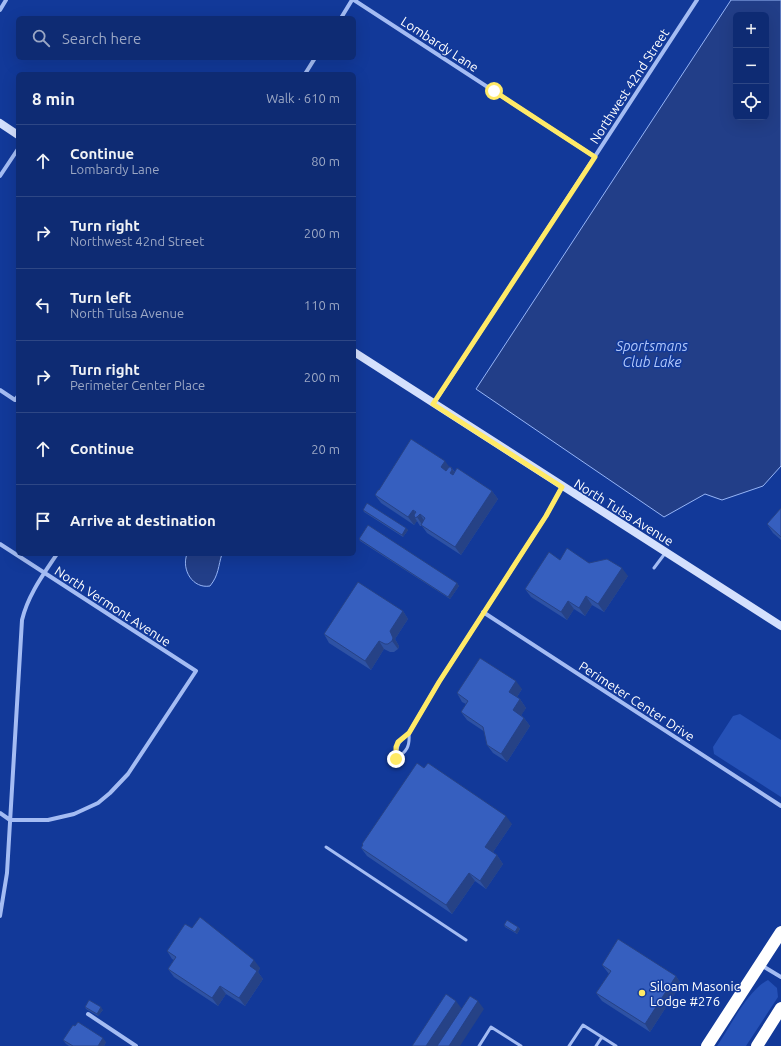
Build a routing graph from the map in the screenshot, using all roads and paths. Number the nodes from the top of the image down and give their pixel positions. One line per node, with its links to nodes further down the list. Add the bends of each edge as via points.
1 (6, 0): 4 (street)
2 (353, 0): 5 (street); 11 (street, Lombardy Lane)
3 (697, 0): 11 (street, Northwest 42nd Street)
4 (0, 10)
5 (342, 16)
6 (314, 60): 7 (street)
7 (306, 72)
8 (0, 123): 9 (street)
9 (16, 134)
10 (16, 152): 12 (street)
11 (595, 157): 16 (street, Northwest 42nd Street)
12 (0, 176)
13 (356, 353): 16 (street, North Tulsa Avenue)
14 (0, 390): 15 (street)
15 (16, 399)
16 (433, 404): 17 (street, North Tulsa Avenue)
17 (562, 487): 19 (street, North Tulsa Avenue); 25 (street)
18 (0, 544): 20 (street, North Vermont Avenue)
19 (666, 552): 23 (lane); 26 (street, North Tulsa Avenue)
20 (16, 554)
21 (19, 556): 24 (street, North Vermont Avenue)
22 (56, 556): 24 (street)
23 (654, 568)
24 (45, 573): 30 (street, via 29,598 22,620); 30 (street, North Vermont Avenue, via 196,671 128,774 110,793 86,809 63,817 41,821)
25 (483, 612): 27 (street); 28 (street, Perimeter Center Drive)
26 (781, 626)
27 (409, 733): 27 (lane, via 398,742 396,759 408,747)
28 (781, 806)
29 (0, 813): 30 (street)
30 (10, 820): 32 (street, via 7,874)
31 (326, 847): 34 (lane)
32 (0, 916)
33 (781, 932): 35 (highway)
34 (466, 940)
35 (760, 964): 36 (street); 46 (highway)
36 (781, 977)
37 (781, 1008): 47 (highway)
38 (88, 1014): 40 (street)
39 (602, 1037): 43 (lane, via 583,1025); 44 (lane); 45 (lane)
40 (133, 1045)
41 (479, 1046): 42 (lane, via 491,1027)
42 (521, 1046)
43 (569, 1046)
44 (596, 1046)
45 (616, 1046)
46 (707, 1046)
47 (757, 1046)

